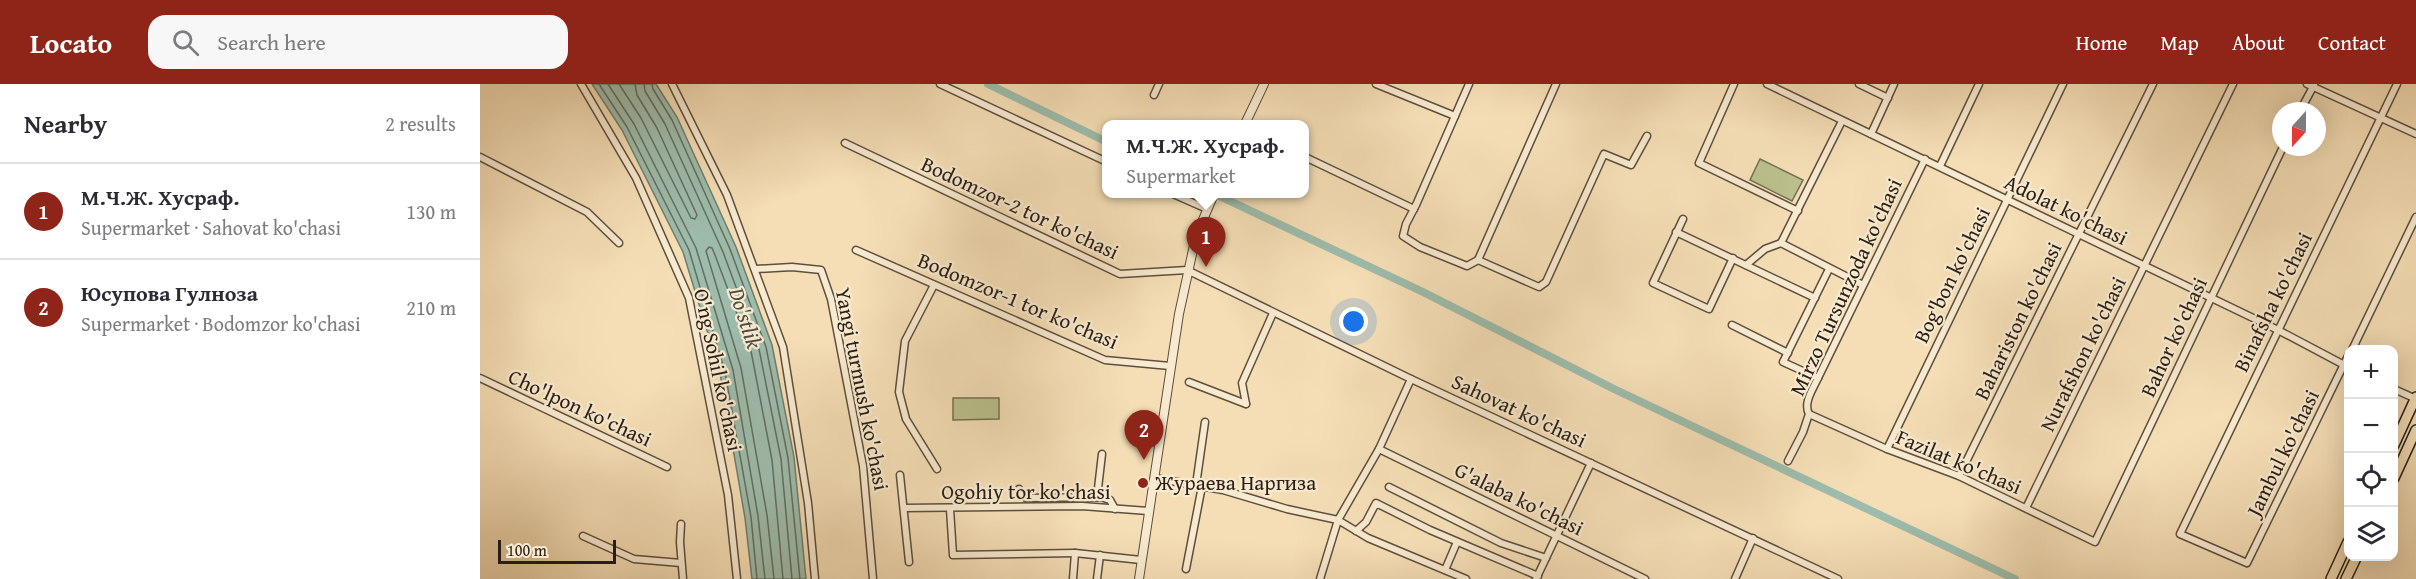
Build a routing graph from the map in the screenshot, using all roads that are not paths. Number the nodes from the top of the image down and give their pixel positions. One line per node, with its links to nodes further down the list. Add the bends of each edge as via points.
1 (581, 84): 119 (street, O'ng Sohil ko'chasi, via 636,178 689,298 728,495)
2 (672, 84): 53 (street, via 727,195)
3 (940, 84): 34 (street)
4 (1158, 84): 19 (street)
5 (1264, 84): 24 (street)
6 (1376, 84): 22 (street)
7 (1469, 84): 22 (street)
8 (1556, 84): 50 (street)
9 (1734, 84): 41 (street, via 1699,163)
10 (1767, 84): 25 (street, Adolat ko'chasi)
11 (1859, 84): 20 (street)
12 (1894, 84): 20 (street)
13 (1979, 84): 35 (street)
14 (2063, 84): 38 (street, Bog'bon ko'chasi)
15 (2153, 84): 45 (street, Bahariston ko'chasi)
16 (2233, 84): 52 (street, Nurafshon ko'chasi)
17 (2397, 84): 23 (street, Binafsha ko'chasi)
18 (2311, 85): 21 (street); 23 (street)
19 (1154, 95)
20 (1888, 98): 26 (street)
21 (2304, 102)
22 (1455, 116): 40 (street)
23 (2380, 118): 27 (street); 62 (street, Binafsha ko'chasi)
24 (1247, 120)
25 (1842, 121): 26 (street, Adolat ko'chasi); 41 (street)
26 (1871, 134): 33 (street, Adolat ko'chasi)
27 (2416, 134)
28 (1647, 136): 50 (street, via 1632,165 1604,154 1546,282 1539,288)
29 (845, 143): 55 (street, Bodomzor-2 tor ko'chasi, via 1120,274)
30 (2279, 156): 59 (street, Bahor ko'chasi)
31 (480, 157): 46 (street, via 587,212)
32 (1309, 159): 40 (street)
33 (1925, 159): 35 (street, Adolat ko'chasi); 57 (street, Mirzo Tursunzoda ko'chasi)
34 (1102, 160)
35 (1940, 166): 38 (street, Adolat ko'chasi)
36 (1182, 198): 39 (street)
37 (1212, 198): 39 (street)
38 (2007, 199): 45 (street, Adolat ko'chasi); 79 (street, Bog'bon ko'chasi)
39 (1207, 209): 55 (street)
40 (1414, 209): 50 (street, via 1403,236 1467,266)
41 (1798, 211): 47 (street)
42 (2416, 217): 63 (street)
43 (1683, 219): 44 (street)
44 (1676, 232): 49 (street); 49 (street, via 1653,283 1708,309)
45 (2078, 235): 52 (street, Adolat ko'chasi); 87 (street, Bahariston ko'chasi)
46 (619, 243)
47 (1781, 243): 51 (street, via 1765,249); 54 (street)
48 (856, 250): 56 (street, Bodomzor-1 tor ko'chasi)
49 (1733, 258): 51 (street)
50 (1478, 260)
51 (1746, 265): 58 (street)
52 (2145, 267): 59 (street, Adolat ko'chasi); 94 (street, Nurafshon ko'chasi)
53 (756, 269): 120 (street, via 783,347 808,503); 121 (street, Yangi turmush ko'chasi, via 821,270 831,299 863,466)
54 (1829, 269): 57 (street); 58 (street)
55 (1188, 270): 60 (street, Sahovat ko'chasi); 66 (street)
56 (934, 285): 66 (street, Bodomzor-1 tor ko'chasi, via 1105,360); 84 (street, via 905,341 899,392 906,419)
57 (1863, 285): 69 (street, Mirzo Tursunzoda ko'chasi)
58 (1815, 298): 64 (street)
59 (2211, 299): 62 (street, Adolat ko'chasi); 105 (street, Bahor ko'chasi)
60 (1274, 313): 70 (street, Sahovat ko'chasi); 71 (street, via 1242,383 1246,404)
61 (1732, 325): 64 (street)
62 (2278, 330): 65 (street, Adolat ko'chasi); 114 (street, Binafsha ko'chasi, via 2180,534)
63 (2354, 345)
64 (1788, 352): 69 (street, via 1783,362)
65 (2344, 365)
66 (1170, 366): 88 (street)
67 (2344, 370): 114 (street, Jambul ko'chasi)
68 (480, 378): 83 (street, Cho'lpon ko'chasi)
69 (1818, 378): 74 (street, Mirzo Tursunzoda ko'chasi, via 1808,400)
70 (1411, 379): 78 (street); 82 (street, Sahovat ko'chasi)
71 (1189, 382)
72 (2398, 391): 73 (street)
73 (2416, 398): 77 (main road)
74 (1809, 414): 79 (street, Fazilat ko'chasi); 81 (street, Mirzo Tursunzoda ko'chasi)
75 (1205, 422): 89 (street)
76 (2416, 430): 85 (main road)
77 (2398, 436)
78 (1379, 449): 98 (street); 102 (street, G'alaba ko'chasi)
79 (1887, 449): 87 (street, Fazilat ko'chasi)
80 (1102, 454): 92 (street)
81 (1788, 461)
82 (1591, 463): 102 (street); 103 (street, Sahovat ko'chasi)
83 (667, 467)
84 (937, 469)
85 (2398, 469)
86 (900, 475): 93 (street)
87 (1959, 476): 94 (street, Fazilat ko'chasi)
88 (1154, 478): 89 (street); 97 (street)
89 (1199, 486): 98 (street); 115 (street)
90 (1389, 487): 109 (street, via 1501,543)
91 (1019, 489): 92 (street, via 1026,498)
92 (1097, 497): 96 (street, via 1110,500)
93 (904, 508): 95 (street, Ogohiy tor ko'chasi); 113 (street)
94 (2026, 508): 105 (street, Fazilat ko'chasi)
95 (950, 509): 96 (street, Ogohiy tor ko'chasi); 107 (street, via 953,555)
96 (1115, 509): 97 (street, Ogohiy tor ko'chasi)
97 (1148, 511): 110 (street)
98 (1338, 520): 100 (street); 125 (street)
99 (681, 524): 112 (street)
100 (1356, 531): 104 (street, via 1376,503); 116 (street)
101 (583, 536): 112 (street, via 634,559)
102 (1557, 536): 109 (street); 127 (street, G'alaba ko'chasi)
103 (1753, 538): 128 (street); 129 (street, Sahovat ko'chasi)
104 (1457, 542): 116 (street); 117 (street)
105 (2096, 542)
106 (2344, 552): 130 (main road)
107 (1075, 553): 108 (street); 122 (street)
108 (1100, 555): 110 (street); 123 (street)
109 (1546, 558): 117 (street)
110 (1142, 560): 124 (street)
111 (2355, 561): 131 (main road)
112 (681, 562): 118 (street)
113 (909, 562)
114 (2247, 563)
115 (1186, 569)
116 (1445, 570): 126 (street)
117 (1537, 578)
118 (683, 579)
119 (737, 579)
120 (815, 579)
121 (873, 579)
122 (1073, 579)
123 (1097, 579)
124 (1139, 579)
125 (1320, 579)
126 (1466, 579)
127 (1645, 579)
128 (1735, 579)
129 (1838, 579)
130 (2331, 579)
131 (2346, 579)

